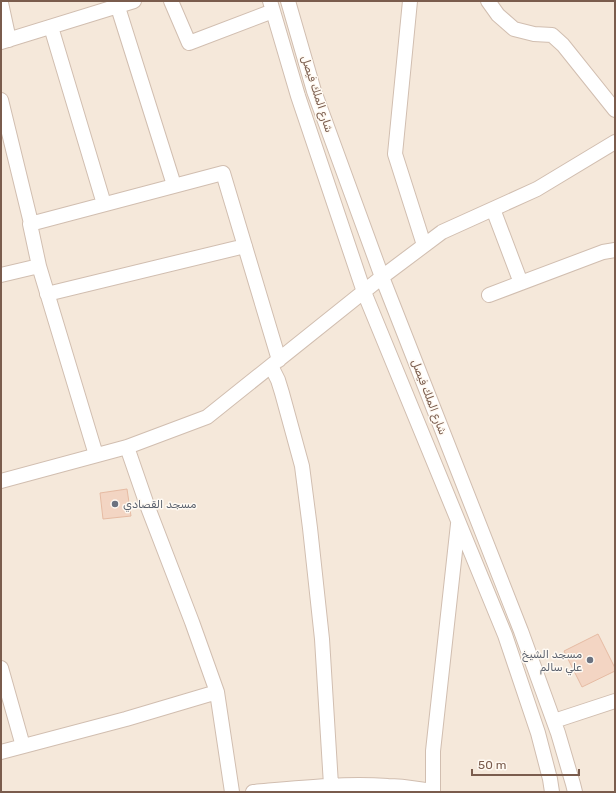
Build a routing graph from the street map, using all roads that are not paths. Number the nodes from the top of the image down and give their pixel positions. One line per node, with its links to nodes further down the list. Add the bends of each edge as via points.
1 (134, 1): 7 (street)
2 (172, 1): 8 (street, via 189,44)
3 (288, 1): 23 (street, شارع الملك فيصل, via 314,91)
4 (410, 1): 18 (street, via 395,154)
5 (488, 1): 12 (street, via 498,15 514,29 552,35)
6 (1, 3): 10 (street)
7 (117, 4): 9 (street); 14 (street)
8 (272, 6): 25 (street, شارع الملك فيصل, via 298,96)
9 (51, 27): 10 (street); 15 (street)
10 (5, 41)
11 (1, 100): 17 (street)
12 (615, 110)
13 (615, 142): 16 (street, via 537,189)
14 (174, 186): 15 (street); 19 (street, via 223,173)
15 (104, 204): 17 (street)
16 (492, 209): 18 (street, via 442,232); 24 (street)
17 (31, 224): 21 (street)
18 (424, 245): 23 (street)
19 (245, 246): 26 (street); 28 (street)
20 (615, 250): 24 (street, via 603,252)
21 (39, 266): 22 (street); 26 (street)
22 (1, 276)
23 (382, 277): 25 (street); 36 (street, شارع الملك فيصل)
24 (521, 283): 27 (street)
25 (364, 292): 28 (street); 32 (street, شارع الملك فيصل)
26 (47, 294): 30 (street)
27 (489, 295)
28 (275, 363): 29 (street, via 207,417); 39 (street, via 302,466 322,639)
29 (128, 447): 30 (street); 34 (street)
30 (96, 455): 31 (street)
31 (1, 481)
32 (458, 521): 42 (street, via 433,751); 43 (street, شارع الملك فيصل, via 505,635 538,733)
33 (1, 668): 37 (street)
34 (217, 692): 37 (street); 40 (street)
35 (615, 701): 36 (street)
36 (554, 721): 44 (street, شارع الملك فيصل)
37 (23, 746): 38 (street)
38 (1, 752)
39 (331, 785): 41 (street); 42 (street, via 389,786)
40 (232, 792)
41 (253, 792)
42 (433, 792)
43 (552, 792)
44 (575, 792)

